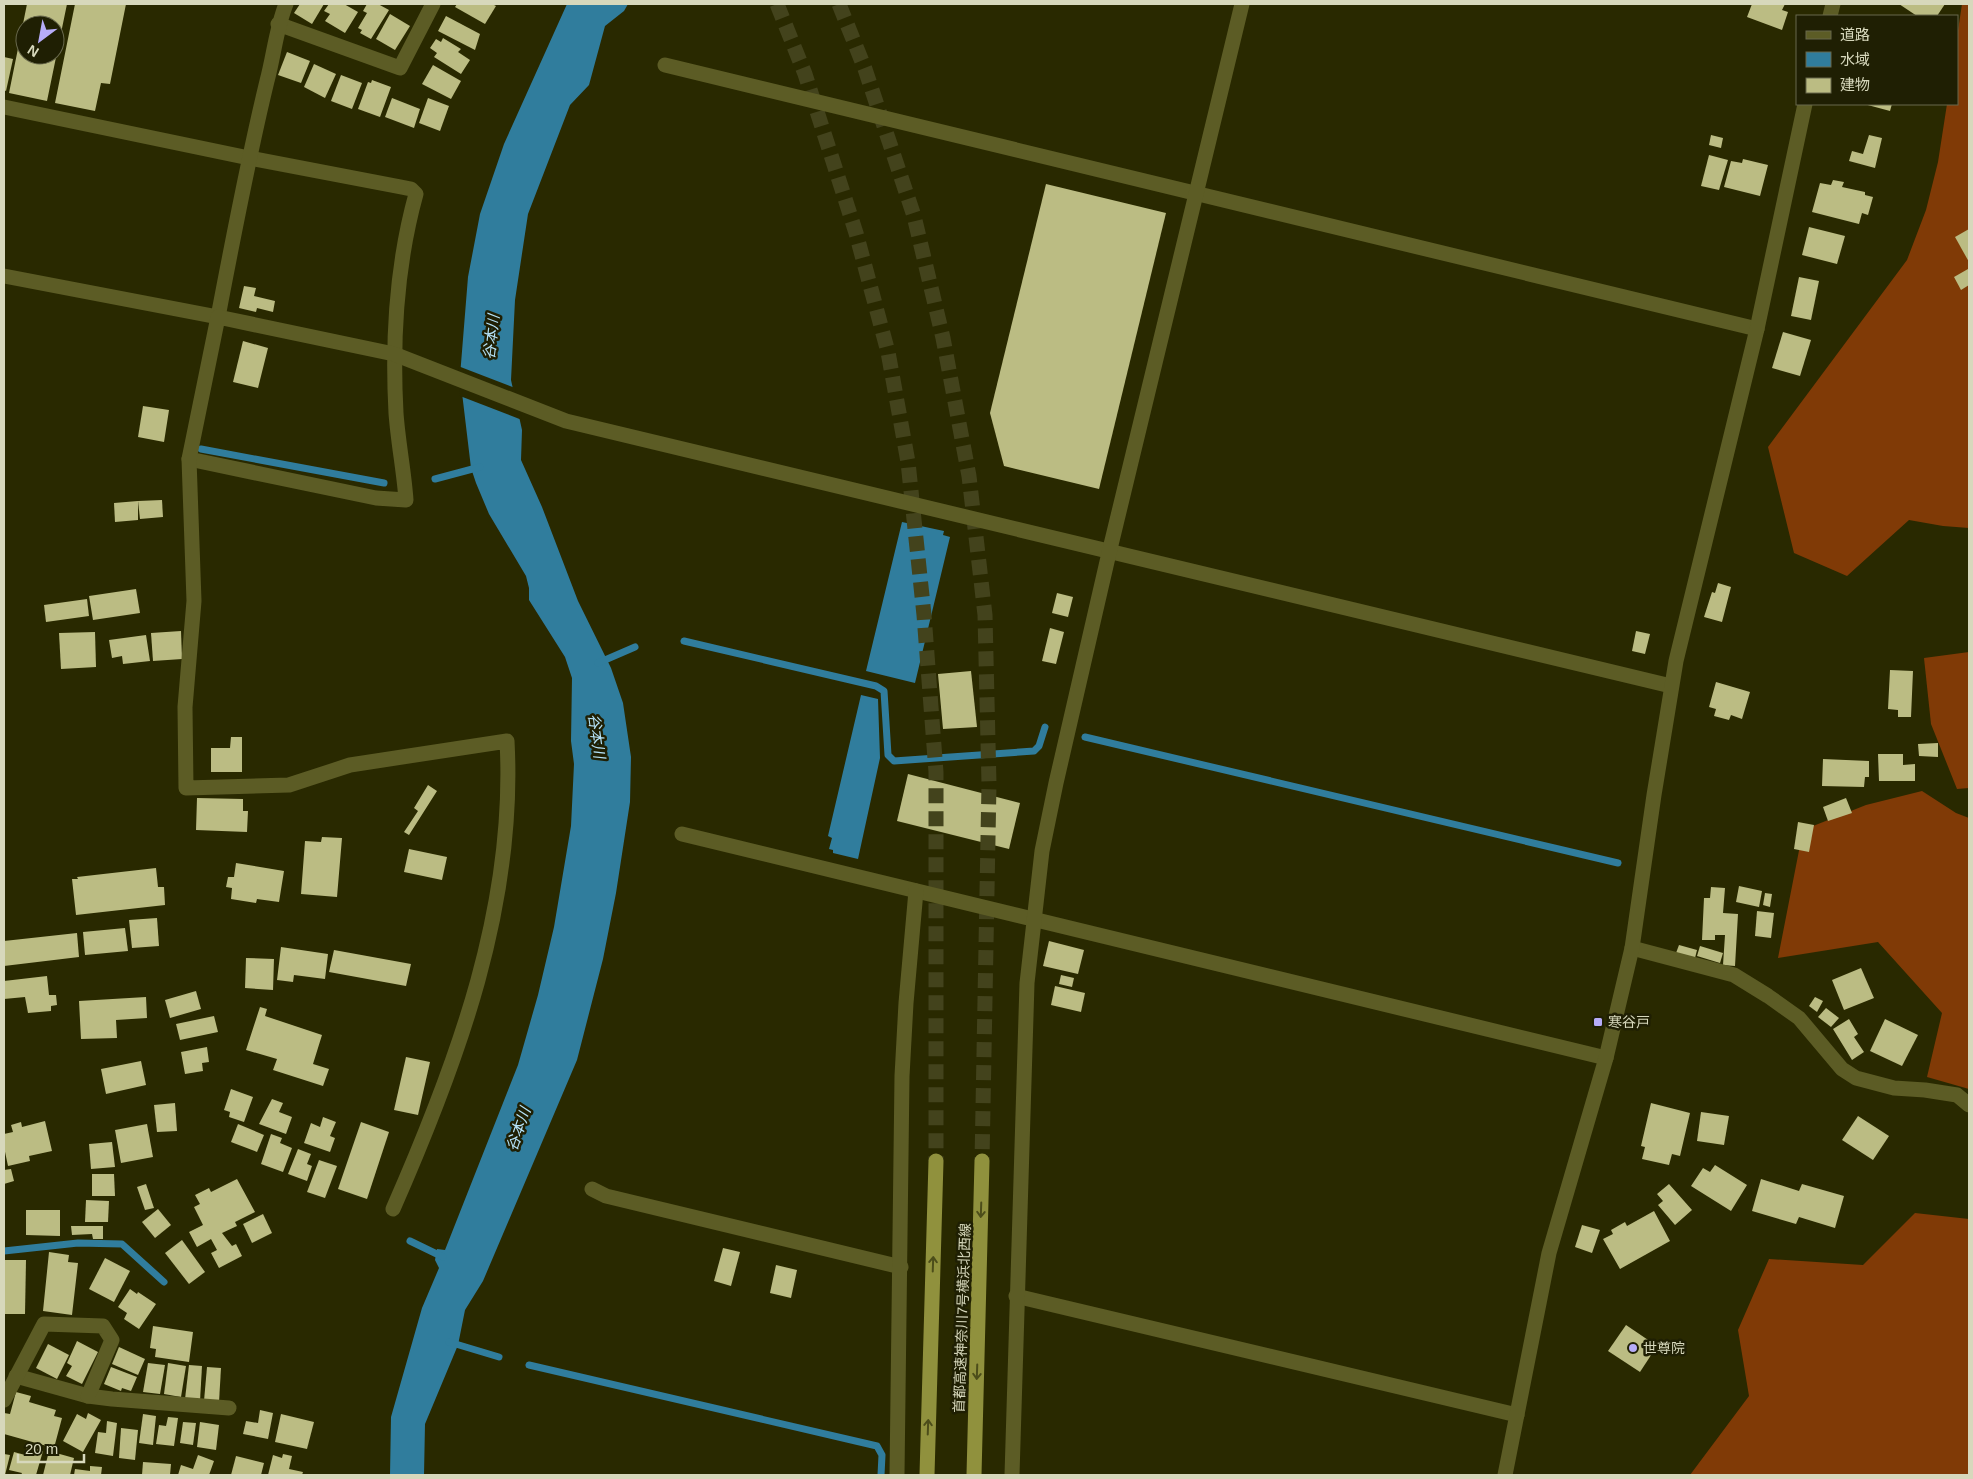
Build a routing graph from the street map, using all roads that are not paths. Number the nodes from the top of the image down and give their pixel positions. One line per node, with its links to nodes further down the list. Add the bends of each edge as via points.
1 (286, 4): 4 (street)
2 (433, 4): 4 (street, via 400,68)
3 (1242, 4): 9 (street)
4 (278, 24): 8 (street)
5 (665, 65): 9 (street)
6 (1806, 105): 12 (street)
7 (4, 107): 8 (street)
8 (249, 158): 11 (street); 13 (street, via 411,189 416,194 400,261)
9 (1196, 194): 12 (street); 15 (street)
10 (4, 276): 11 (street)
11 (218, 317): 13 (street); 14 (street)
12 (1757, 328): 16 (street)
13 (401, 357): 14 (street, via 396,414 406,500 376,498); 15 (street, via 566,421)
14 (189, 459): 26 (street, via 194,601 186,707 186,788 289,785 350,765 507,741 509,773 504,850 492,924 461,1043)
15 (1109, 553): 16 (street); 19 (street, via 1042,851)
16 (1671, 686): 20 (street)
17 (682, 834): 18 (street)
18 (916, 892): 19 (street); 27 (street, via 902,1076)
19 (1034, 920): 21 (street); 28 (street, via 1026,983)
20 (1632, 948): 21 (street); 22 (street, via 1734,976 1799,1018 1842,1069 1856,1078 1894,1088 1957,1096)
21 (1606, 1058): 33 (street, via 1549,1253)
22 (1969, 1105)
23 (982, 1161): 36 (highway, 首都高速神奈川7号横浜北西線, one-way to 36)
24 (936, 1162): 35 (highway, one-way to 24)
25 (592, 1189): 27 (street, via 606,1196)
26 (393, 1208)
27 (901, 1267): 34 (street)
28 (1016, 1296): 33 (street); 37 (street)
29 (16, 1376): 30 (street); 30 (street, via 44,1324 103,1326 112,1340); 31 (street)
30 (88, 1396): 32 (street)
31 (4, 1400)
32 (229, 1408)
33 (1517, 1415): 38 (street)
34 (897, 1475)
35 (927, 1475)
36 (974, 1475)
37 (1012, 1475)
38 (1505, 1475)

